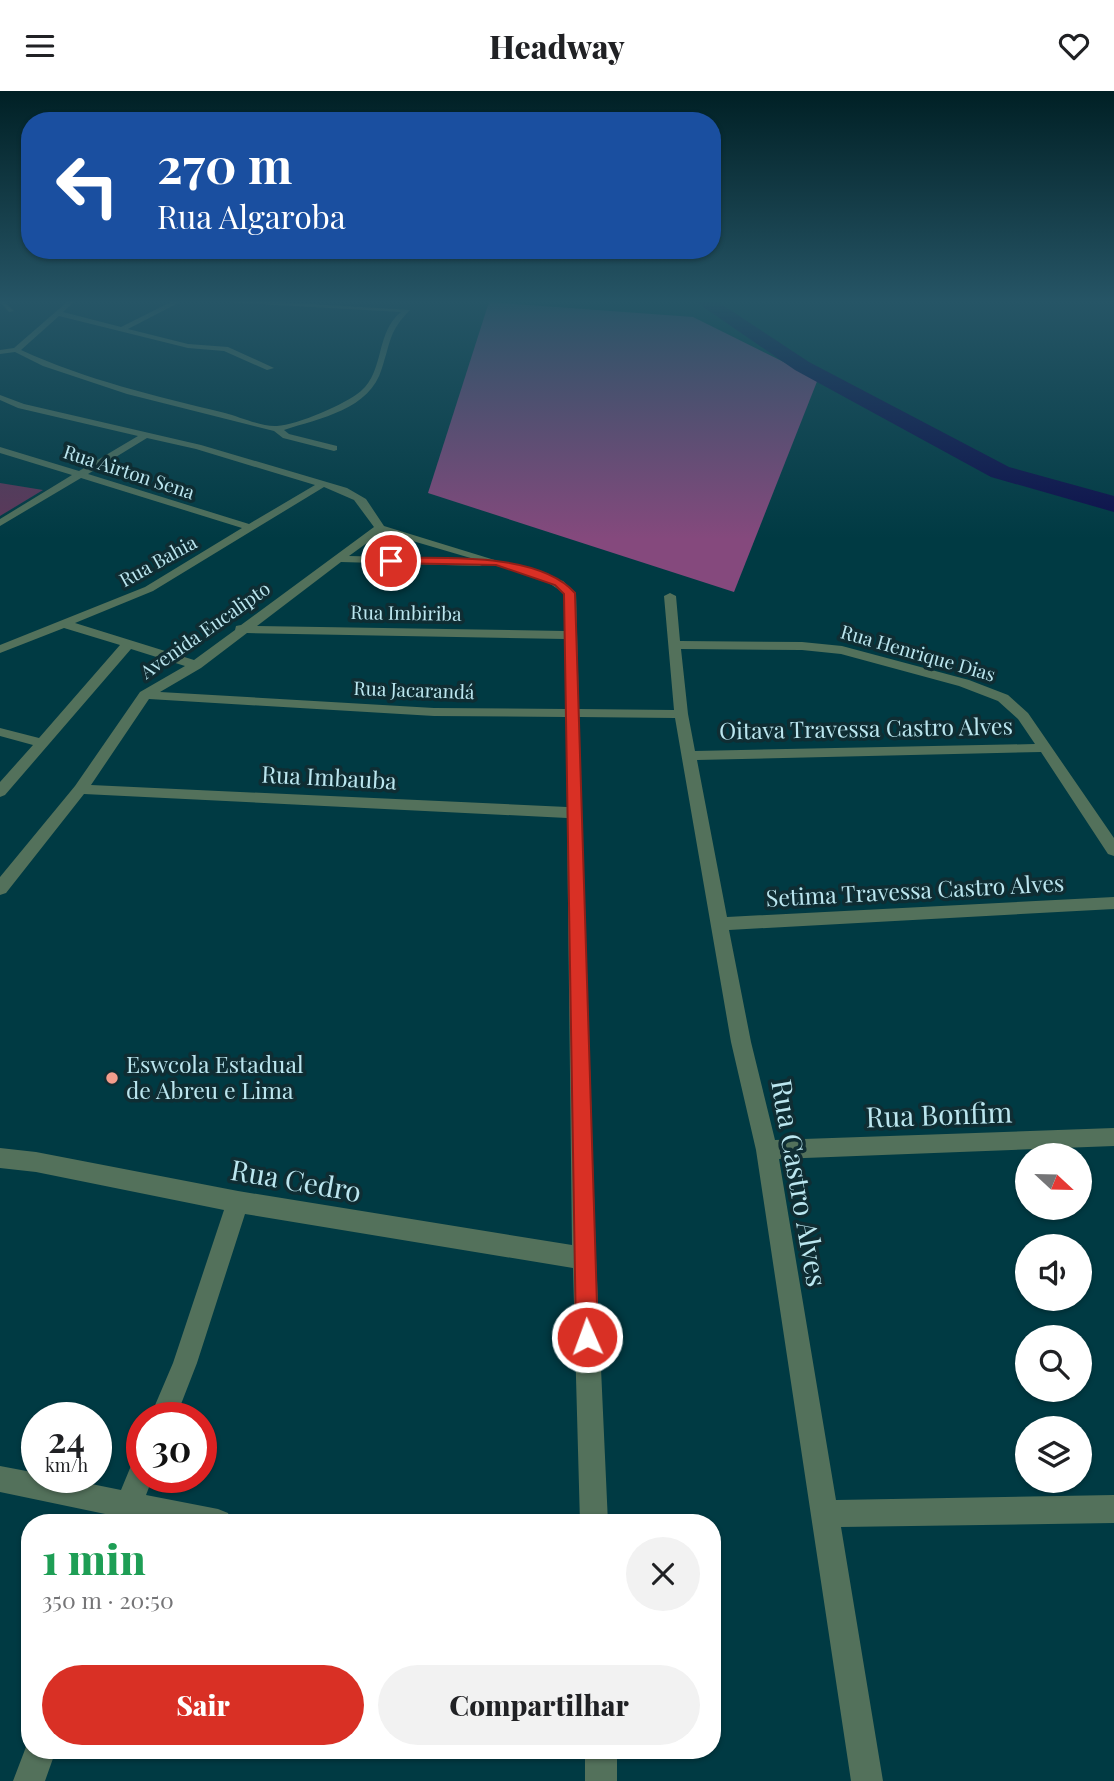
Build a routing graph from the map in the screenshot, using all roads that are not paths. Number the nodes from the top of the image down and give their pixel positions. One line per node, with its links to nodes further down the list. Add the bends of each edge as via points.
1 (97, 381): 4 (street)
2 (374, 381): 4 (street, via 368,390 336,409)
3 (1, 400): 5 (street)
4 (277, 429): 6 (street, via 286,436)
5 (147, 434): 8 (street); 9 (street)
6 (334, 448)
7 (0, 450): 8 (street, Rua Airton Sena)
8 (79, 473): 10 (street); 11 (street, Rua Airton Sena)
9 (323, 484): 11 (street, Rua Bahia); 12 (street, via 360,497)
10 (0, 523)
11 (248, 527): 16 (street, Rua Bahia, via 149,589)
12 (380, 528): 13 (street, Avenida Eucalipto); 14 (street)
13 (339, 559): 14 (street); 17 (street, Avenida Eucalipto)
14 (497, 562): 18 (street, via 566,589)
15 (670, 596): 20 (street, Rua Castro Alves)
16 (65, 624): 19 (street); 21 (street, Rua Bahia)
17 (240, 629): 18 (street, Rua Imbiriba); 22 (street, Avenida Eucalipto)
18 (571, 635): 24 (street)
19 (129, 643): 22 (street); 27 (street)
20 (674, 645): 25 (street, Rua Castro Alves); 28 (street, Rua Henrique Dias, via 802,646 862,653 1003,698 1023,716)
21 (0, 649)
22 (195, 665): 23 (street, Avenida Eucalipto)
23 (145, 695): 24 (street, Rua Jacarandá, via 434,712); 30 (street, Avenida Eucalipto)
24 (570, 712): 25 (street, Rua Jacarandá); 32 (street)
25 (681, 714): 29 (street, Rua Castro Alves)
26 (0, 732): 27 (street)
27 (40, 742): 31 (street)
28 (1043, 748): 29 (street, Oitava Travessa Castro Alves); 33 (street, Rua Henrique Dias)
29 (690, 756): 36 (street, Rua Castro Alves)
30 (80, 789): 32 (street, Rua Imbauba); 34 (street, Avenida Eucalipto)
31 (0, 792)
32 (576, 813): 41 (street)
33 (1114, 850)
34 (2, 883)
35 (1114, 903): 36 (street, Setima Travessa Castro Alves)
36 (719, 924): 38 (street, Rua Castro Alves)
37 (1114, 1137): 38 (street, Rua Bonfim)
38 (766, 1150): 48 (street, Rua Castro Alves)
39 (0, 1158): 40 (street, Rua Cedro)
40 (238, 1202): 41 (street, Rua Cedro); 42 (street)
41 (584, 1258): 47 (street)
42 (169, 1402)
43 (0, 1479): 46 (street)
44 (133, 1493): 46 (street)
45 (1114, 1509): 48 (street)
46 (125, 1513)
47 (594, 1514)
48 (823, 1514): 53 (street, Rua Castro Alves)
49 (37, 1759): 51 (street)
50 (601, 1759): 52 (street)
51 (29, 1781)
52 (601, 1781)
53 (867, 1781)

